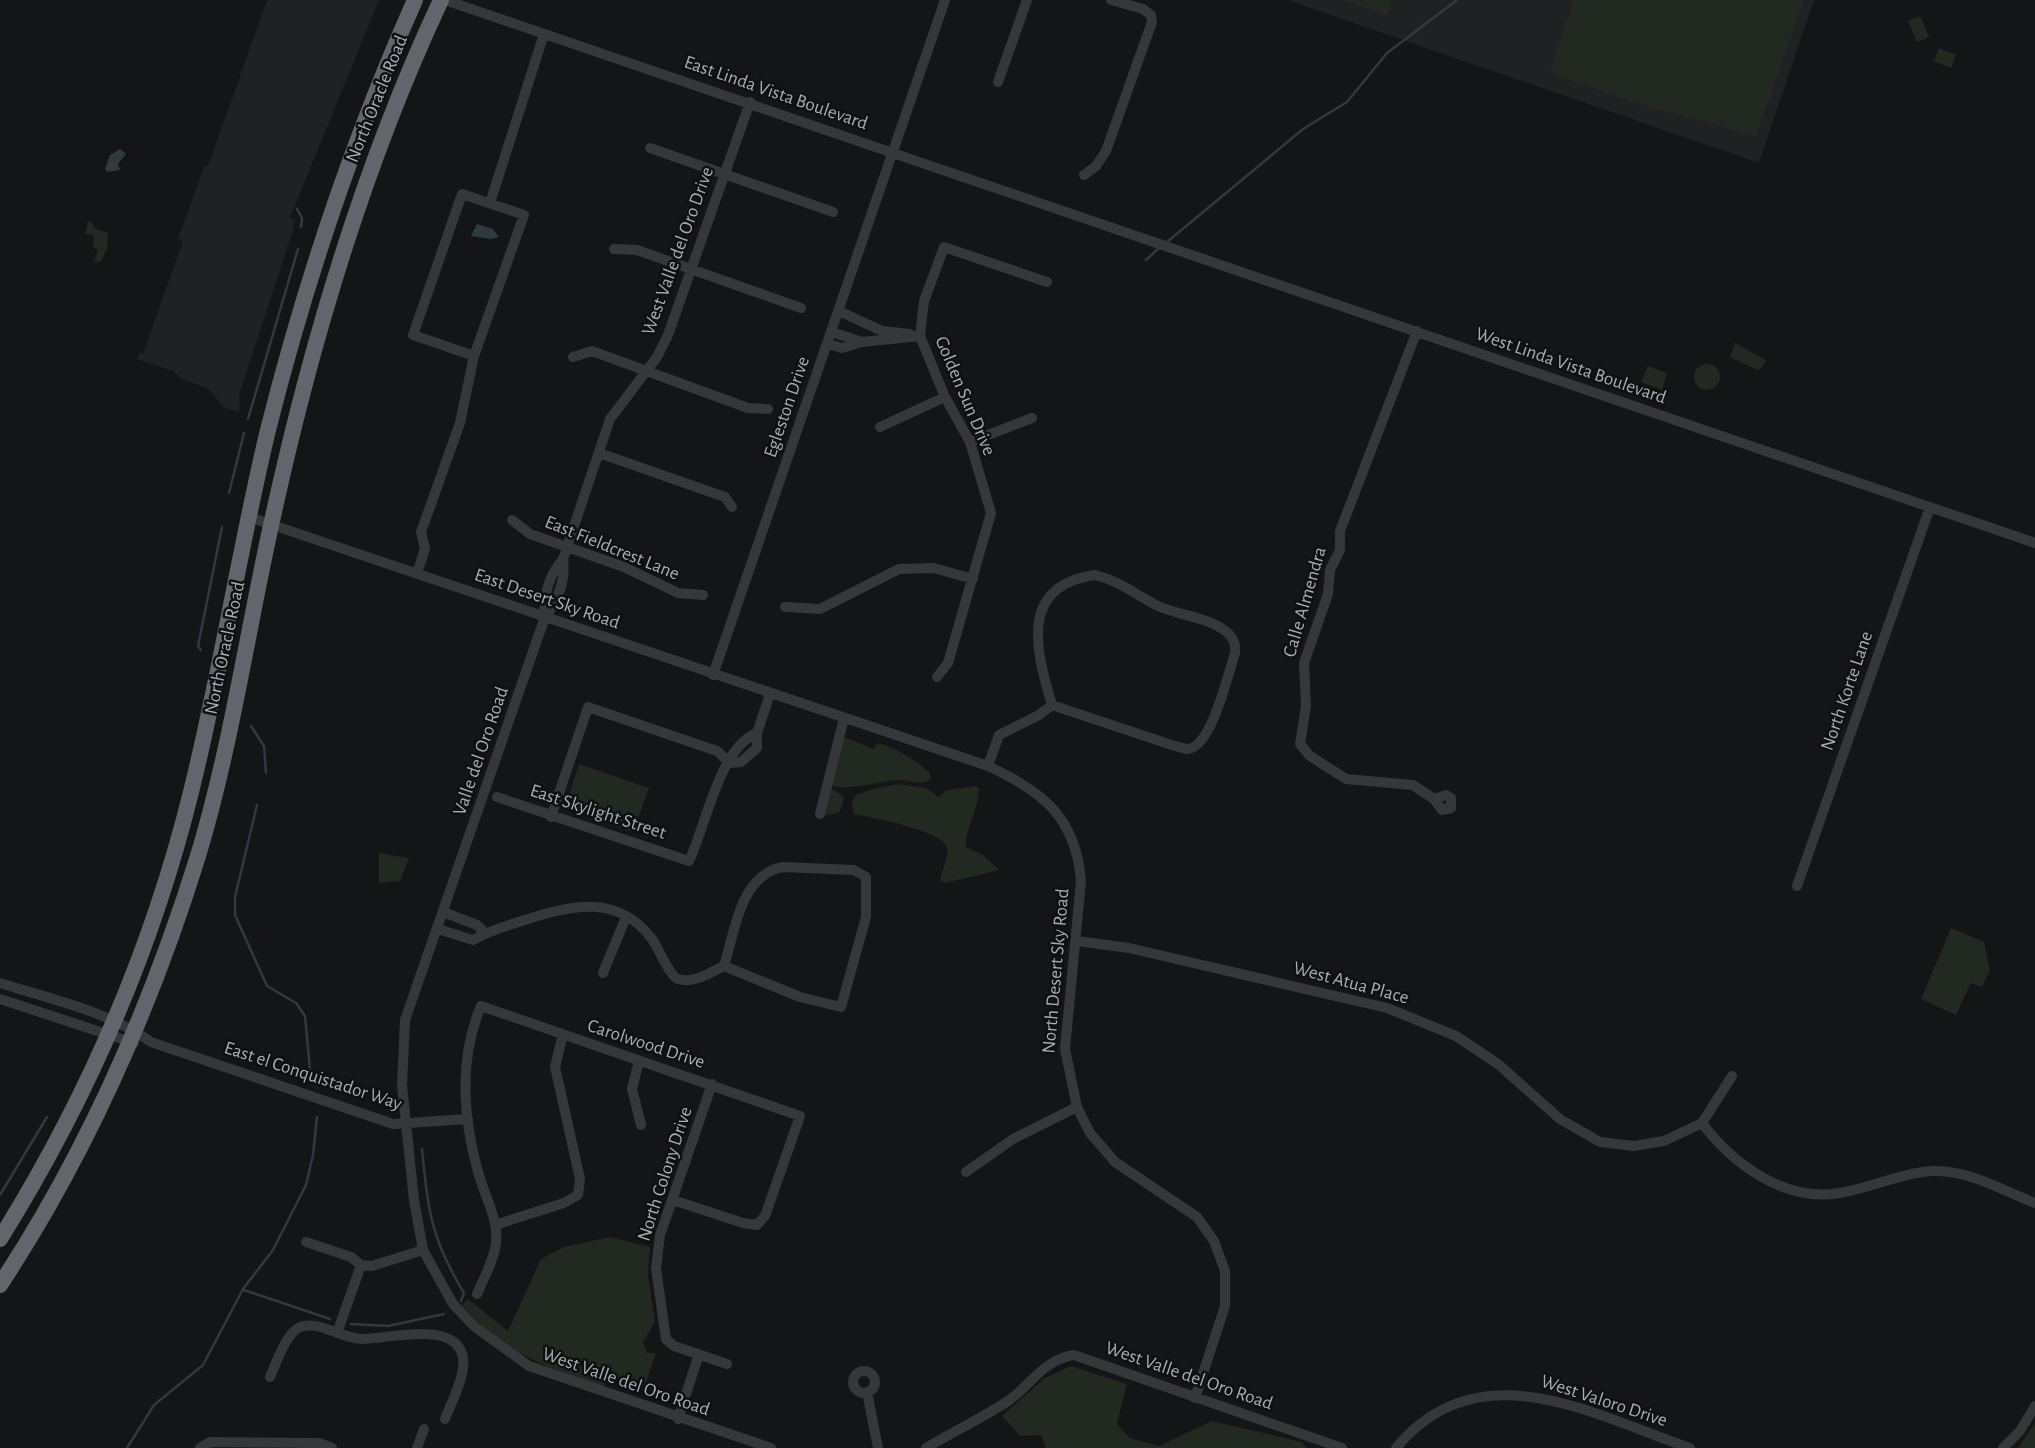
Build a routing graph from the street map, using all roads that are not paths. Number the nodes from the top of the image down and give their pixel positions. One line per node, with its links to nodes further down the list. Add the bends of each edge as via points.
1 (415, 0): 16 (highway, North Oracle Road)
2 (443, 0): 6 (street, East Linda Vista Boulevard); 26 (highway, North Oracle Road, via 380,142)
3 (945, 0): 10 (street, Egleston Drive)
4 (1027, 0): 7 (street)
5 (1111, 0): 12 (street, via 1143,9 1152,22 1106,151)
6 (544, 34): 8 (street, East Linda Vista Boulevard); 13 (street)
7 (998, 82)
8 (750, 102): 10 (street, East Linda Vista Boulevard); 11 (street, West Valle del Oro Drive)
9 (650, 148): 11 (street)
10 (894, 151): 15 (street, East Linda Vista Boulevard); 21 (street, Egleston Drive)
11 (725, 173): 14 (street); 18 (street, West Valle del Oro Drive)
12 (1084, 175)
13 (490, 203): 29 (street, via 524,215); 29 (street, via 462,194 413,335)
14 (833, 212)
15 (1095, 221): 23 (street, West Linda Vista Boulevard)
16 (321, 241): 26 (highway, via 330,254 310,326); 40 (highway, North Oracle Road)
17 (614, 250): 18 (street, via 637,250)
18 (690, 268): 20 (street); 31 (street, West Valle del Oro Drive, via 663,346)
19 (1047, 282): 25 (street, Golden Sun Drive, via 944,247 924,301)
20 (801, 308)
21 (839, 312): 22 (street); 24 (street, Egleston Drive)
22 (860, 322): 25 (street, via 882,331); 27 (street)
23 (1417, 331): 39 (street, West Linda Vista Boulevard); 58 (street, Calle Almendra, via 1340,531 1340,550 1304,663 1306,706 1300,744 1346,779 1413,785)
24 (832, 332): 27 (street); 28 (street, Egleston Drive)
25 (920, 336): 27 (street); 32 (street, Golden Sun Drive)
26 (316, 339): 42 (highway, North Oracle Road)
27 (862, 342): 28 (street, via 842,348)
28 (828, 344): 50 (street, Egleston Drive)
29 (474, 356): 45 (street, via 460,423 421,532 425,549)
30 (573, 356): 31 (street, via 592,351)
31 (647, 369): 33 (street, via 748,408); 37 (street, West Valle del Oro Drive, via 613,412)
32 (946, 397): 35 (street); 36 (street, Golden Sun Drive)
33 (768, 409)
34 (1032, 418): 36 (street)
35 (880, 426)
36 (970, 442): 46 (street, Golden Sun Drive, via 991,513)
37 (599, 453): 38 (street, via 725,497); 44 (street, West Valle del Oro Drive)
38 (732, 507)
39 (1930, 507): 43 (street, West Linda Vista Boulevard); 61 (street, North Korte Lane)
40 (249, 517): 42 (street, East Desert Sky Road); 72 (highway, North Oracle Road, via 180,835 145,945)
41 (512, 520): 44 (street, East Fieldcrest Lane, via 530,534)
42 (271, 523): 45 (street, East Desert Sky Road); 74 (highway, North Oracle Road, via 219,780 176,922)
43 (2035, 543)
44 (567, 547): 47 (street, East Fieldcrest Lane, via 678,593); 49 (street, West Valle del Oro Drive, via 543,602)
45 (417, 573): 49 (street, East Desert Sky Road)
46 (973, 579): 48 (street, via 934,568 900,569 820,609); 51 (street, Golden Sun Drive, via 948,663)
47 (704, 596)
48 (785, 607)
49 (545, 617): 50 (street, East Desert Sky Road); 62 (street, Valle del Oro Road)
50 (713, 675): 52 (street, East Desert Sky Road)
51 (937, 677)
52 (770, 694): 54 (street, East Desert Sky Road); 55 (street, via 757,733 757,748 741,762)
53 (1052, 705): 53 (street, via 1188,749 1201,743 1209,731 1236,644 1221,628 1160,607 1117,580 1095,575 1078,578 1057,589 1042,606 1036,639); 56 (street, via 999,735)
54 (839, 717): 56 (street, North Desert Sky Road); 59 (street)
55 (730, 763): 60 (street, East Skylight Street, via 689,860 566,818); 60 (street, via 717,751 588,707)
56 (988, 766): 67 (street, North Desert Sky Road, via 1041,794 1070,835 1079,854 1081,881)
57 (497, 797): 60 (street, East Skylight Street)
58 (1434, 799)
59 (820, 814)
60 (551, 817)
61 (1797, 886)
62 (449, 896): 63 (street, West Valle del Oro Road)
63 (443, 912): 65 (street, West Valle del Oro Road); 66 (street, via 477,925)
64 (626, 917): 66 (street, via 596,906 567,906); 68 (street, via 652,938 671,975 678,979 696,979); 69 (street)
65 (438, 929): 66 (street, via 473,940); 81 (street, West Valle del Oro Road, via 405,1020 401,1052)
66 (485, 933)
67 (1077, 941): 78 (street, North Desert Sky Road, via 1065,1049); 80 (street, West Atua Place, via 1140,951 1387,1008 1456,1036 1497,1064 1560,1119 1600,1142 1634,1146 1664,1141)
68 (724, 966): 68 (street, via 800,997 841,1007 866,917 866,877 854,870 783,867 764,874 749,890)
69 (603, 973)
70 (0, 983): 72 (street)
71 (0, 999): 72 (street)
72 (110, 1028): 74 (street); 87 (highway, North Oracle Road, via 86,1085)
73 (563, 1034): 75 (street, Carolwood Drive); 79 (street, Carolwood Drive, via 481,1006 464,1068); 86 (street, via 555,1067 580,1196)
74 (133, 1037): 81 (street, East el Conquistador Way); 91 (highway, North Oracle Road, via 48,1209)
75 (639, 1061): 77 (street, Carolwood Drive); 82 (street, via 632,1088)
76 (1731, 1076): 80 (street)
77 (712, 1084): 84 (street, North Colony Drive); 84 (street, Carolwood Drive, via 800,1116 758,1227)
78 (1077, 1107): 83 (street, via 1024,1133); 98 (street, North Desert Sky Road, via 1105,1152 1141,1182 1187,1208 1218,1249 1225,1271 1225,1306)
79 (468, 1119): 81 (street, East el Conquistador Way); 86 (street)
80 (1702, 1123): 85 (street, via 1738,1162 1798,1191 1835,1194 1935,1171 1959,1174)
81 (404, 1125): 89 (street, West Valle del Oro Road)
82 (641, 1125)
83 (966, 1172)
84 (673, 1200): 94 (street, North Colony Drive, via 660,1235 656,1268 663,1331 666,1342)
85 (2035, 1203)
86 (495, 1225): 92 (street, via 493,1256)
87 (0, 1239)
88 (306, 1242): 90 (street, via 351,1256)
89 (423, 1250): 90 (street, via 372,1266); 101 (street, West Valle del Oro Road, via 453,1304 502,1349 529,1366)
90 (361, 1265): 93 (street)
91 (0, 1285)
92 (477, 1294)
93 (337, 1333): 96 (street, via 312,1326 298,1328); 100 (street, via 358,1339 426,1333 459,1346 464,1360)
94 (699, 1354): 95 (street, North Colony Drive); 101 (street)
95 (727, 1364)
96 (270, 1377)
97 (867, 1392): 108 (street)
98 (1195, 1398): 109 (street, West Valle del Oro Road, via 1074,1354 1058,1357 1024,1390); 110 (street, West Valle del Oro Road)
99 (2035, 1406): 113 (street)
100 (445, 1419)
101 (678, 1419): 103 (street, West Valle del Oro Road)
102 (424, 1429): 106 (street)
103 (758, 1447): 107 (street, West Valle del Oro Road)
104 (200, 1448): 105 (street, via 210,1441 319,1443)
105 (332, 1448)
106 (418, 1448)
107 (771, 1448)
108 (878, 1448)
109 (926, 1448)
110 (1342, 1448)
111 (1396, 1448): 112 (street, West Valoro Drive, via 1451,1406 1506,1394 1537,1395)
112 (1690, 1448)
113 (2003, 1448)

